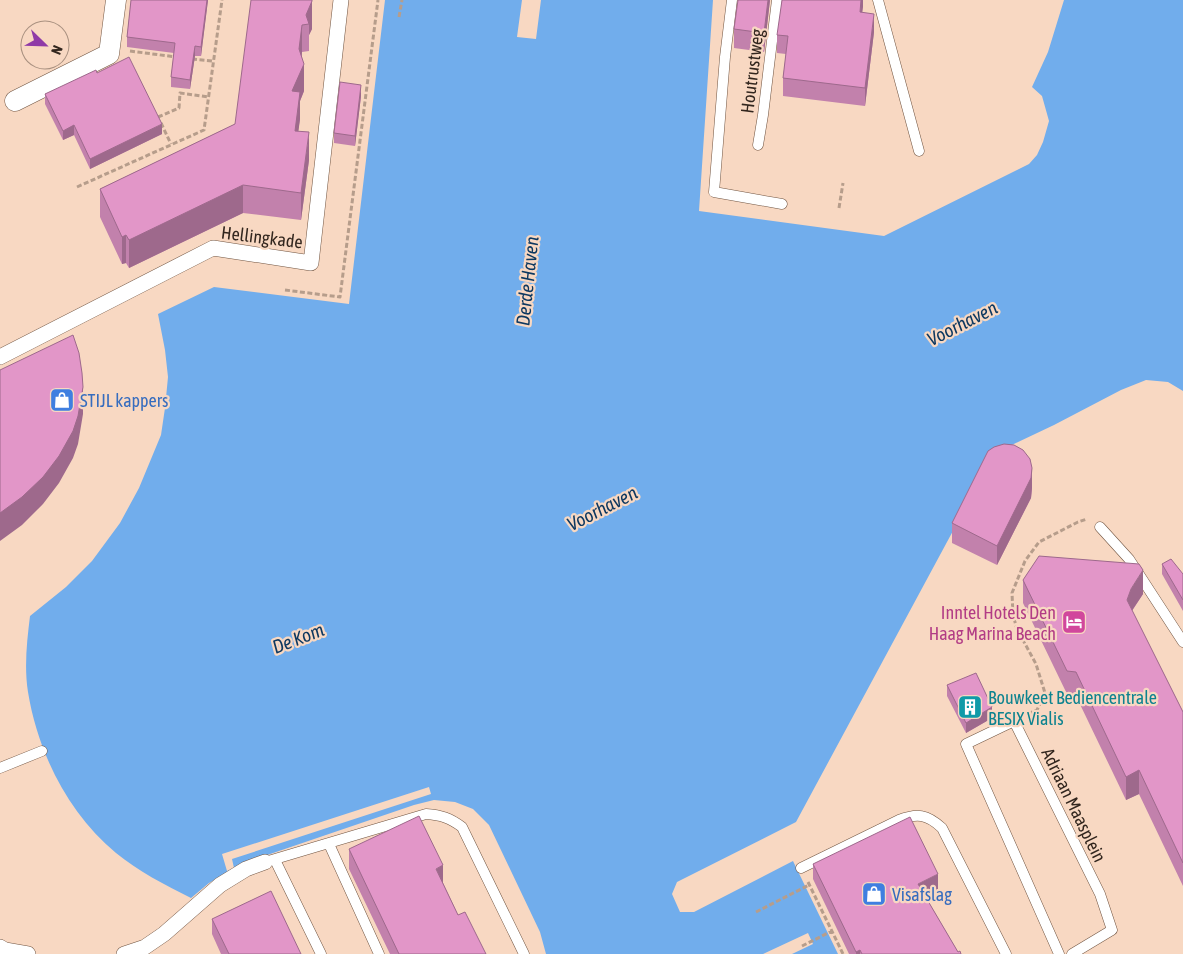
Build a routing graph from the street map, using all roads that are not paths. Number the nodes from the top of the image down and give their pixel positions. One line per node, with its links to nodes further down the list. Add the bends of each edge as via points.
1 (116, 0): 6 (street, via 109,54)
2 (341, 0): 10 (street, Hellingkade, via 310,262 213,248)
3 (732, 0): 9 (lane, via 714,192)
4 (777, 0): 7 (lane, Houtrustweg)
5 (878, 0): 8 (lane)
6 (15, 101)
7 (758, 145)
8 (919, 151)
9 (782, 204)
10 (0, 357)
11 (1100, 528): 12 (lane, via 1129,559)
12 (1183, 642)
13 (42, 751): 14 (lane)
14 (0, 768)
15 (329, 844): 16 (lane); 22 (lane); 23 (lane, via 426,814 452,819 462,827)
16 (270, 861): 20 (street, via 246,869 220,885 164,934 145,947); 21 (lane)
17 (801, 868): 24 (lane, via 899,820 922,815 942,828)
18 (0, 947): 19 (street)
19 (28, 954)
20 (124, 954)
21 (321, 954)
22 (379, 954)
23 (524, 954)
24 (1006, 954)
25 (1060, 954): 26 (lane, Adriaan Maasplein, via 966,744 1014,720 1100,894 1112,930)
26 (1072, 954)

